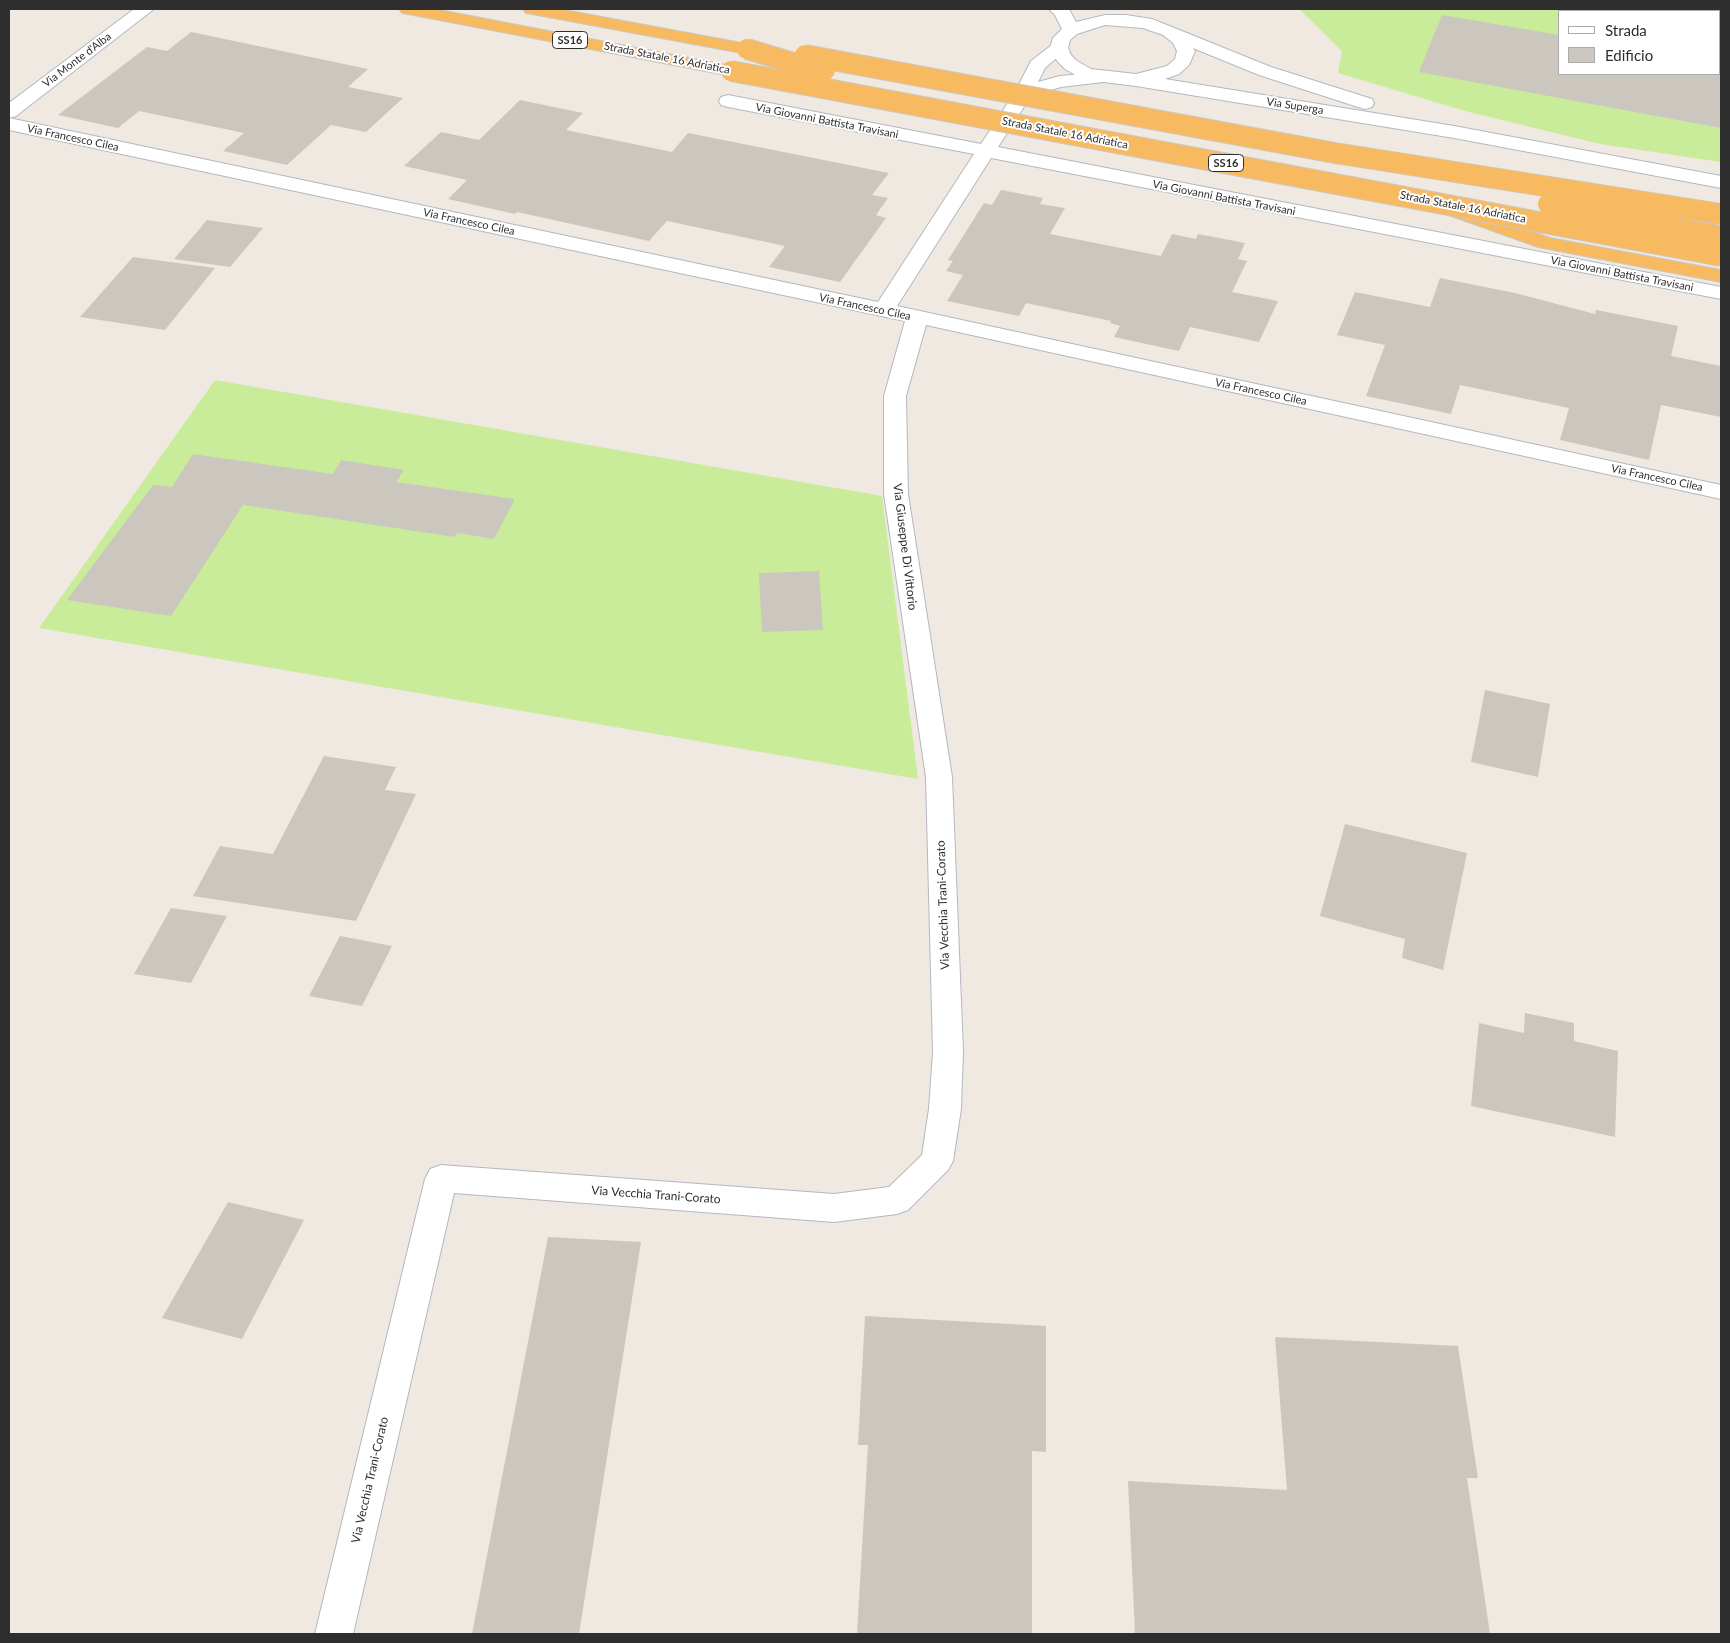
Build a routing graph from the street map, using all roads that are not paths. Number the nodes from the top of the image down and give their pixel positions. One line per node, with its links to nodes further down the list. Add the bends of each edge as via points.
1 (145, 9): 15 (street, Via Monte d'Alba)
2 (408, 9): 20 (highway, Strada Statale 16 Adriatica / SS16, bridge)
3 (532, 9): 10 (highway, Strada Statale 16 Adriatica / SS16)
4 (1132, 9): 6 (street, Via Superga)
5 (1061, 10): 7 (street)
6 (1146, 23): 7 (street, Via Superga, via 1105,20); 8 (street, Via Superga)
7 (1071, 30): 9 (street, via 1062,38)
8 (1169, 31): 12 (street, Via Superga, via 1181,40 1186,51 1183,61 1174,70); 17 (street, Via Superga, via 1265,71)
9 (1059, 48): 11 (street, Via Superga, via 1062,57 1071,65); 13 (street, via 1037,65)
10 (746, 49): 21 (highway, SS16, bridge, via 811,56 1335,153); 22 (highway, Strada Statale 16 Adriatica / SS16, bridge, via 800,65)
11 (1103, 78): 12 (street, Via Superga); 13 (street, via 1060,82)
12 (1136, 80): 17 (street, Via Superga)
13 (1024, 92): 18 (street)
14 (728, 101): 18 (street, Via Giovanni Battista Travisani)
15 (9, 112)
16 (9, 124): 26 (street, Via Francesco Cilea)
17 (1454, 132): 19 (street, Via Superga)
18 (985, 152): 25 (street, Via Giovanni Battista Travisani); 26 (street)
19 (1721, 182)
20 (1423, 200): 23 (highway, Strada Statale 16 Adriatica / SS16, bridge); 24 (highway, SS16, bridge, via 1545,243)
21 (1721, 214)
22 (1721, 236)
23 (1721, 256)
24 (1721, 276)
25 (1721, 293)
26 (884, 310): 27 (street, Via Francesco Cilea)
27 (917, 318): 28 (street, Via Francesco Cilea); 29 (street, Via Giuseppe Di Vittorio, via 895,396 896,494)
28 (1721, 492)
29 (939, 777): 30 (street, Via Vecchia Trani-Corato, via 948,1052 945,1110 937,1161 897,1200 834,1208 441,1179)
30 (334, 1634)

